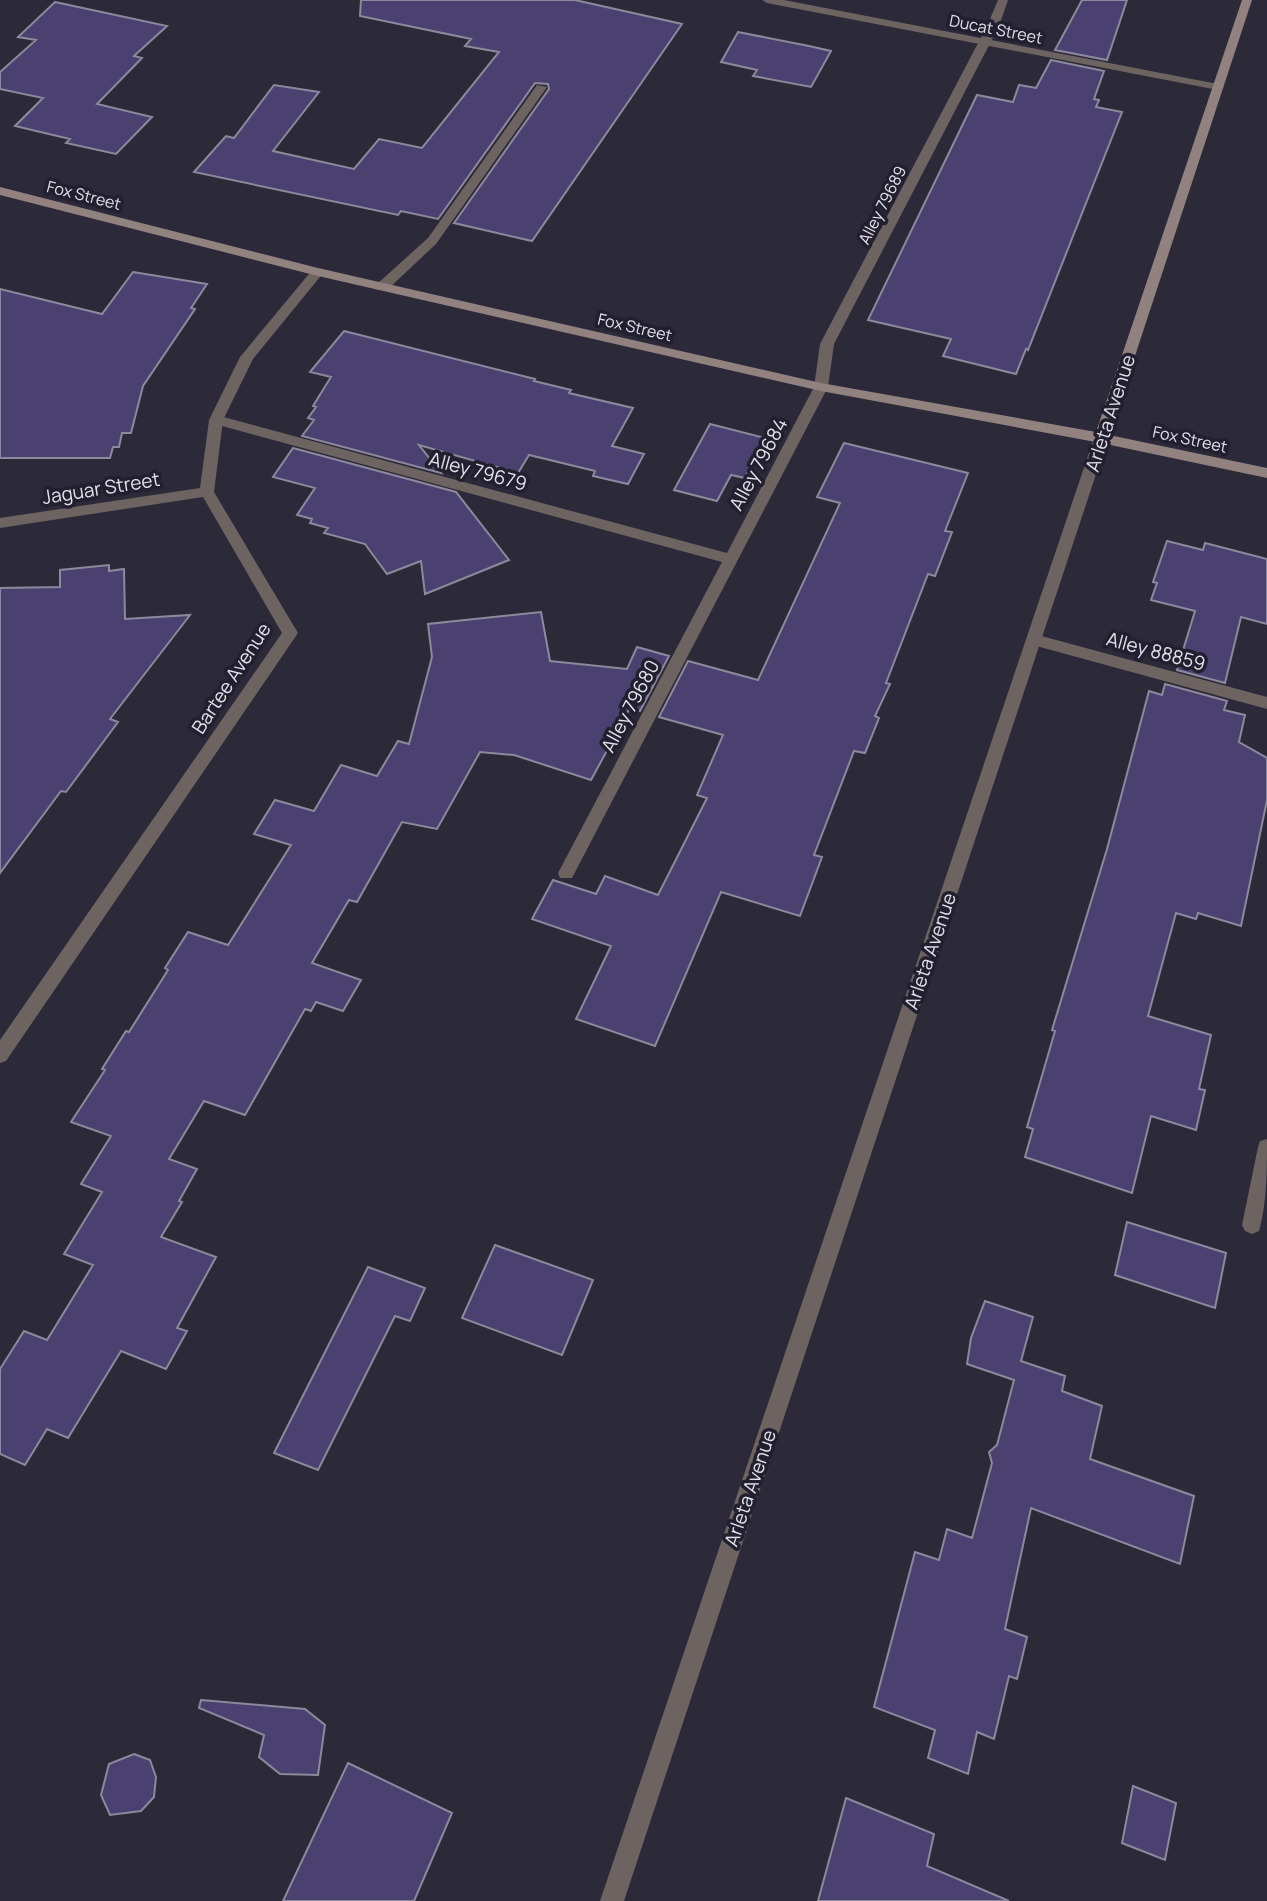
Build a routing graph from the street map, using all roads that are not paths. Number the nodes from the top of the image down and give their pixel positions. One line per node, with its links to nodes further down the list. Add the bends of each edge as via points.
1 (767, 0): 4 (street, Ducat Street)
2 (1003, 0): 4 (street, Alley 79689)
3 (1247, 0): 6 (main road, Arleta Avenue)
4 (984, 43): 6 (street, Ducat Street); 10 (street, Alley 79689, via 827,344)
5 (541, 87): 9 (street, via 432,241)
6 (1218, 87): 12 (main road, Arleta Avenue)
7 (0, 191): 8 (main road, Fox Street)
8 (318, 272): 9 (main road, Fox Street); 11 (street, via 247,357)
9 (382, 287): 10 (main road, Fox Street)
10 (821, 387): 12 (main road, Fox Street); 16 (street, Alley 79684)
11 (216, 419): 14 (street); 16 (street, Alley 79679)
12 (1101, 438): 13 (main road, Fox Street); 17 (street, Arleta Avenue)
13 (1267, 473)
14 (207, 492): 15 (street, Jaguar Street); 20 (street, Bartee Avenue, via 290,633)
15 (0, 523)
16 (730, 559): 19 (street, Alley 79680)
17 (1034, 640): 18 (street, Alley 88859); 23 (street, Arleta Avenue)
18 (1267, 703)
19 (566, 873)
20 (0, 1055)
21 (1267, 1147): 22 (street)
22 (1252, 1225)
23 (612, 1901)

